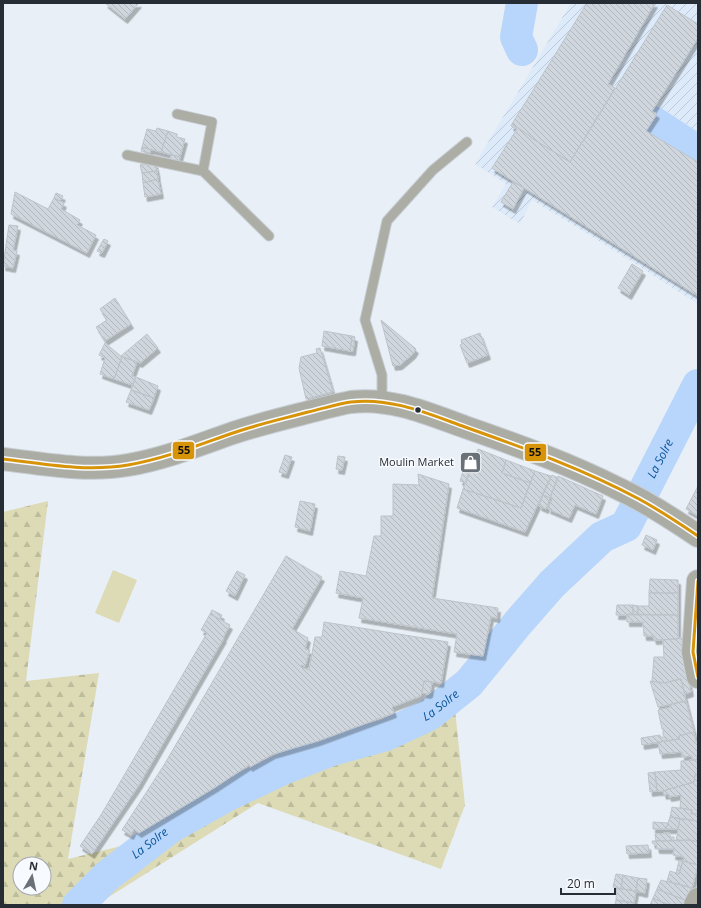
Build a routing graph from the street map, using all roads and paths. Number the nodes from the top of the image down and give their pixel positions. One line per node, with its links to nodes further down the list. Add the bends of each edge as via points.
1 (177, 114): 4 (lane, via 212,122)
2 (467, 142): 6 (lane, via 433,170 387,221 365,320 382,375)
3 (127, 156): 4 (lane)
4 (203, 171): 5 (lane)
5 (269, 236)
6 (382, 402): 7 (street, via 350,402 232,433 174,454 126,466 74,467); 8 (street, via 433,416 584,472 621,489)
7 (3, 459)
8 (698, 536)
9 (698, 581): 10 (street, via 693,652)
10 (698, 677)
11 (698, 899): 12 (street)
12 (695, 905)

